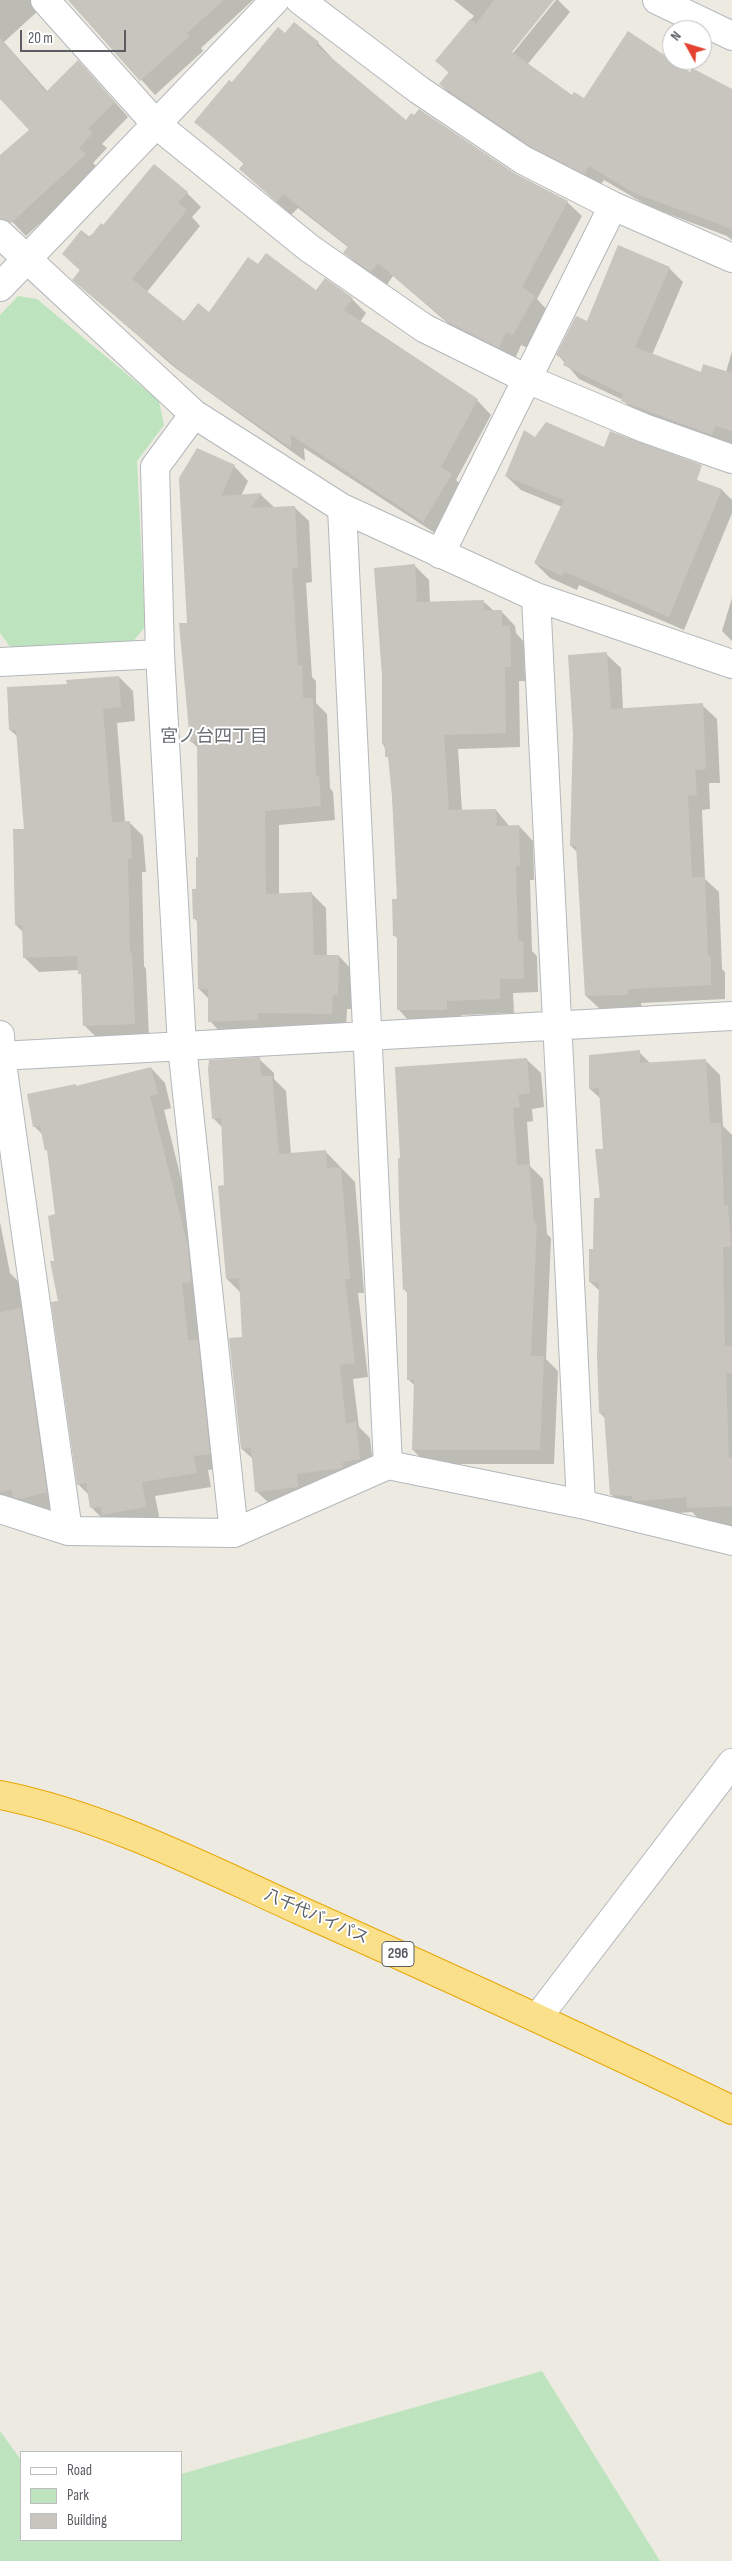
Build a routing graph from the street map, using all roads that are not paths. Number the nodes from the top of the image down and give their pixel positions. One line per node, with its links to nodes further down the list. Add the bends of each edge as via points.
1 (45, 0): 6 (street)
2 (275, 0): 6 (street)
3 (300, 0): 7 (street, via 419,90 523,160)
4 (657, 0): 5 (street)
5 (732, 36)
6 (156, 124): 10 (street); 12 (street, via 309,248 424,328)
7 (613, 206): 9 (street); 12 (street)
8 (0, 234): 10 (street)
9 (732, 258)
10 (26, 260): 11 (street); 13 (street)
11 (0, 286)
12 (527, 378): 14 (street, via 644,428); 16 (street)
13 (194, 414): 15 (street); 18 (street, via 155,467)
14 (732, 459)
15 (342, 508): 16 (street); 23 (street)
16 (440, 554): 17 (street)
17 (536, 598): 20 (street); 22 (street)
18 (160, 654): 19 (street); 24 (street)
19 (0, 662)
20 (732, 664)
21 (732, 1016): 22 (street)
22 (557, 1026): 23 (street); 27 (street)
23 (368, 1036): 24 (street); 26 (street)
24 (182, 1046): 25 (street); 30 (street)
25 (0, 1049): 29 (street)
26 (388, 1465): 27 (street); 30 (street)
27 (581, 1504): 31 (street)
28 (0, 1509): 29 (street)
29 (68, 1531): 30 (street)
30 (234, 1533)
31 (732, 1541)
32 (732, 1763): 34 (street)
33 (0, 1795): 34 (highway, 八千代バイパス / 296, via 58,1808 135,1837)
34 (538, 2017): 35 (highway, 八千代バイパス / 296)
35 (732, 2110)

